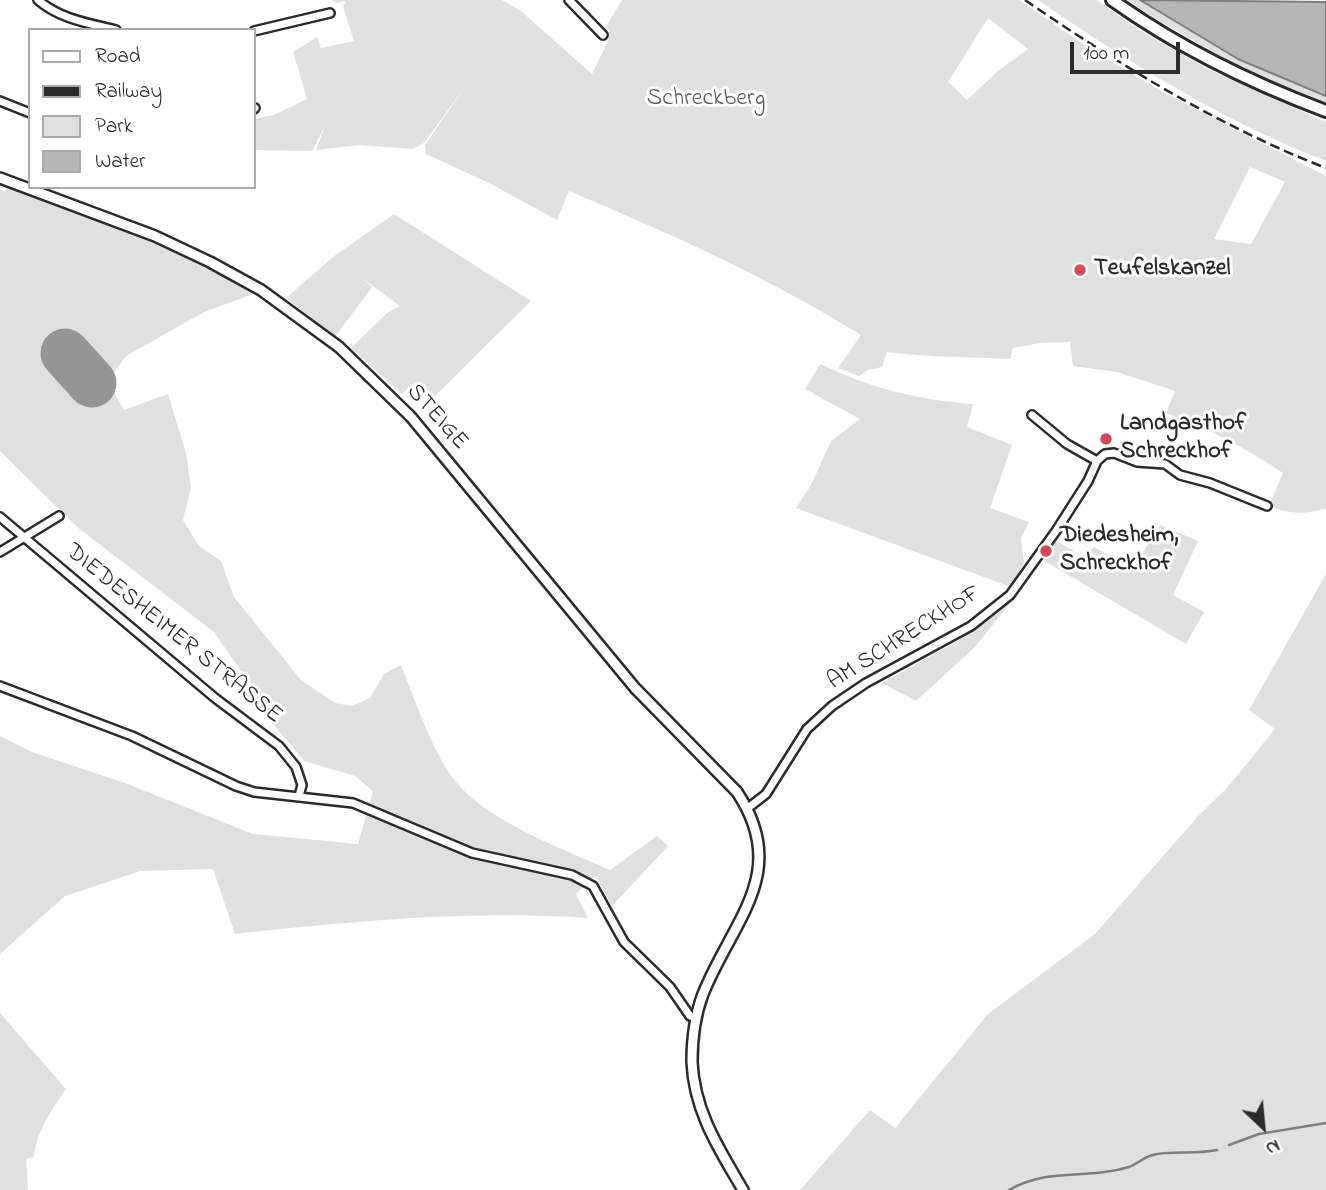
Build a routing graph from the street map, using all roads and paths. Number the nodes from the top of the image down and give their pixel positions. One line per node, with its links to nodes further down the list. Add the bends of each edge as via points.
1 (38, 0): 5 (street, via 51,11)
2 (569, 0): 7 (street)
3 (1112, 0): 9 (main road, via 1202,55)
4 (330, 13): 6 (street)
5 (108, 28)
6 (256, 31)
7 (603, 35)
8 (0, 101): 10 (street)
9 (1326, 111)
10 (28, 112)
11 (0, 178): 12 (street, STEIGE)
12 (28, 188)
13 (29, 189): 23 (street, STEIGE, via 210,262 261,290 339,347 436,445 635,688 727,780)
14 (1032, 415): 15 (street)
15 (1097, 461): 16 (street, via 1110,452 1137,462 1165,464 1180,475); 23 (street, AM SCHRECKHOF, via 1010,595 971,626 832,706 807,729 763,797)
16 (1267, 506)
17 (59, 516): 19 (street)
18 (0, 517): 19 (street, DIEDESHEIMER STRASSE)
19 (24, 537): 20 (street); 22 (street, DIEDESHEIMER STRASSE, via 279,746 296,767 302,785)
20 (0, 552)
21 (0, 686): 22 (street, via 132,736 236,786)
22 (299, 796): 24 (street, via 354,803 472,853 572,875 593,886 624,942)
23 (748, 808): 24 (street, STEIGE, via 759,858 752,900 703,994)
24 (696, 1018): 25 (street, STEIGE, via 692,1062 701,1114)
25 (743, 1190)

